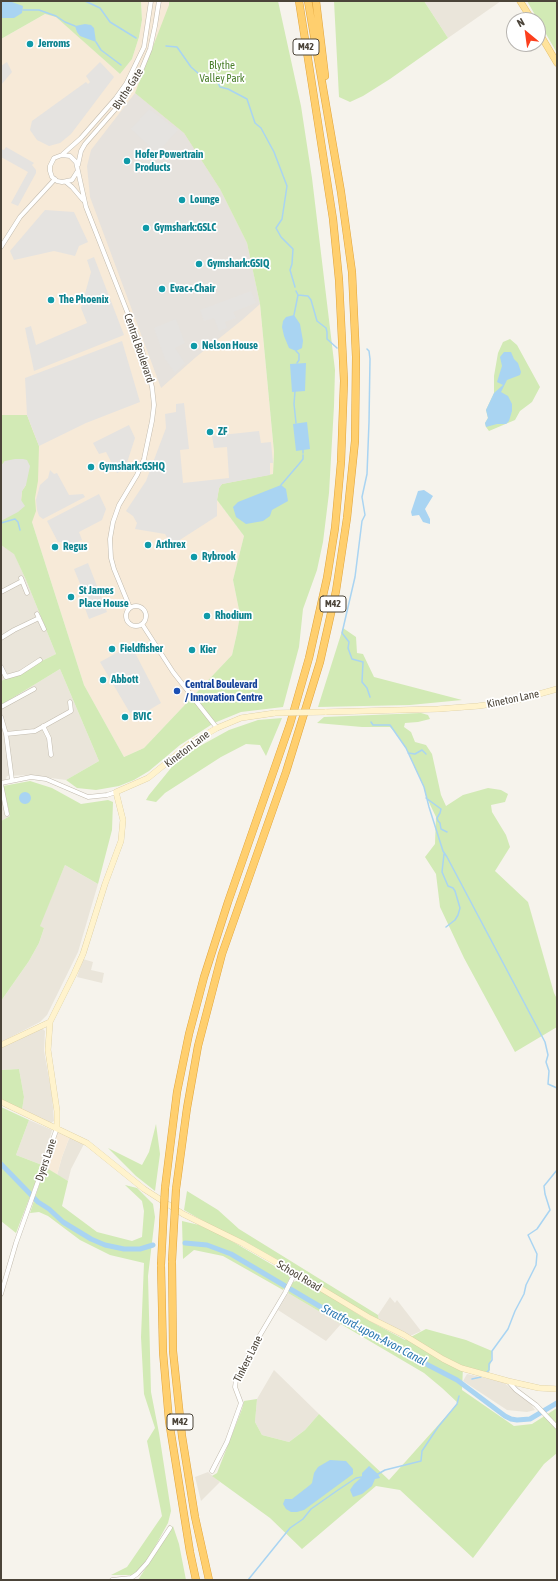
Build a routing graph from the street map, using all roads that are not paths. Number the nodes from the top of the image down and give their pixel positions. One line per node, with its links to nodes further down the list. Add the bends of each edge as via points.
1 (151, 1): 11 (street, Blythe Gate, via 144,47 126,84 81,138)
2 (159, 1): 12 (street, Blythe Gate, via 150,49 141,71 119,105 85,144)
3 (299, 1): 50 (highway, M42, bridge, via 333,219 339,280 344,382 341,462 327,578 309,658 290,724 204,976 177,1092 165,1188 161,1265 163,1352 169,1421)
4 (308, 1): 10 (highway, M42)
5 (316, 1): 10 (highway, via 324,58)
6 (520, 1): 7 (main road)
7 (527, 12)
8 (546, 44): 9 (main road)
9 (557, 63)
10 (329, 125): 51 (highway, M42, bridge, via 352,272 356,357 355,441 347,518 336,591 320,662 286,772 222,954 200,1039 186,1108 176,1189 172,1261 174,1351 182,1436 195,1517)
11 (62, 155): 12 (street, via 73,158); 13 (street, via 54,158 50,166)
12 (77, 169): 14 (street, via 72,180); 15 (street)
13 (55, 180): 14 (street); 16 (street, via 20,217)
14 (66, 182): 15 (street)
15 (85, 204): 19 (street, Central Boulevard, via 141,347 152,387 154,405 144,459 119,505 110,539 114,569)
16 (1, 247)
17 (1, 592): 18 (street, via 22,579)
18 (27, 593)
19 (130, 608): 20 (street, via 127,611 127,621 134,625); 20 (street, via 137,606 144,610 146,618)
20 (142, 624): 31 (street, via 173,672)
21 (44, 629): 22 (street, via 38,616)
22 (1, 638)
23 (40, 660): 24 (street, via 20,674 6,677)
24 (1, 667)
25 (34, 689): 28 (street)
26 (557, 689): 31 (street, Kineton Lane, bridge, via 514,701 478,706 275,713 242,718)
27 (70, 702): 30 (street, via 71,711)
28 (1, 707)
29 (1, 717): 32 (street)
30 (43, 726): 32 (street, via 35,731); 33 (street)
31 (217, 728): 36 (street, Kineton Lane, via 191,743 148,778)
32 (6, 734): 34 (street)
33 (51, 755)
34 (12, 780): 35 (street); 36 (street, via 46,780 88,797)
35 (1, 783): 37 (street)
36 (116, 792): 38 (street, via 123,820 121,841 83,954)
37 (7, 814)
38 (50, 1022): 39 (street); 41 (street, Dyers Lane, via 48,1050)
39 (1, 1045)
40 (1, 1102): 41 (street, School Road)
41 (57, 1128): 42 (street, School Road, via 87,1143 144,1189 177,1210); 43 (street, Dyers Lane, via 16,1243)
42 (295, 1273): 44 (street, School Road, via 443,1359 461,1368); 47 (street, Tinkers Lane, via 236,1380 235,1387 241,1403 227,1442)
43 (1, 1294)
44 (508, 1381): 45 (street, School Road); 46 (street)
45 (557, 1389)
46 (557, 1427)
47 (212, 1472)
48 (170, 1528): 49 (street, via 137,1574 131,1578)
49 (112, 1580)
50 (196, 1580)
51 (209, 1580)

